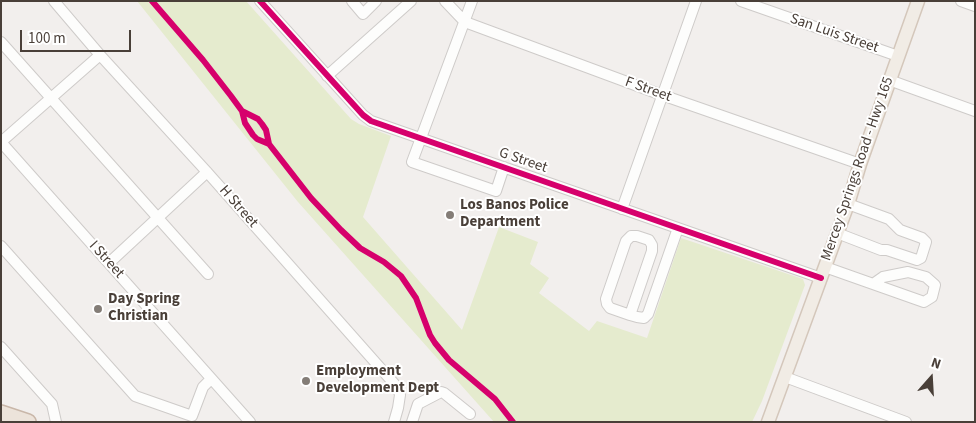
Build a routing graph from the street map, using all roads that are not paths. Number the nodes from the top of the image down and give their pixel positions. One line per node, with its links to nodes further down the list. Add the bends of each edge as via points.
1 (54, 1): 15 (street, H Street)
2 (260, 1): 17 (street, G Street)
3 (352, 1): 4 (street, via 363,14)
4 (376, 1)
5 (411, 1): 17 (street)
6 (446, 1): 13 (street, F Street)
7 (472, 1): 13 (street)
8 (696, 1): 19 (street)
9 (741, 1): 16 (street, San Luis Street)
10 (918, 1): 16 (main road, Mercey Springs Road - Hwy 165)
11 (961, 1): 12 (street)
12 (975, 6)
13 (465, 22): 19 (street, F Street); 22 (street)
14 (1, 42): 20 (street)
15 (100, 55): 20 (street); 26 (street, H Street)
16 (898, 56): 18 (main road, Mercey Springs Road - Hwy 165)
17 (327, 76): 22 (street, G Street, via 371,121)
18 (889, 80): 21 (street); 24 (main road, Mercey Springs Road - Hwy 165)
19 (662, 95): 24 (street, F Street); 28 (street)
20 (51, 97): 23 (street); 29 (street)
21 (975, 111)
22 (422, 138): 25 (street, G Street); 25 (street, via 412,162 496,191)
23 (1, 142): 33 (street, I Street)
24 (860, 164): 27 (main road, Mercey Springs Road - Hwy 165)
25 (504, 167): 28 (street, G Street)
26 (207, 172): 29 (street); 46 (street, H Street, via 398,388 400,396)
27 (848, 204): 31 (main road, Mercey Springs Road - Hwy 165); 31 (street, via 889,219 900,230 922,238 926,242 921,258 917,260 881,250)
28 (622, 209): 30 (street, G Street)
29 (158, 217): 33 (street); 35 (street)
30 (678, 228): 34 (street, G Street); 37 (street, via 648,314 644,318)
31 (837, 233): 34 (main road, Mercey Springs Road - Hwy 165)
32 (1, 246): 40 (street, via 135,396 192,416 202,387)
33 (109, 263): 40 (street, I Street)
34 (823, 272): 36 (street, G Street); 39 (main road, Mercey Springs Road - Hwy 165)
35 (208, 274)
36 (873, 284): 36 (street, G Street, via 924,302 932,297 936,285 926,277 908,272 883,277)
37 (630, 315): 37 (street, via 610,308 606,299 626,241 637,236 649,240 652,251)
38 (1, 347): 44 (street, via 52,404)
39 (785, 377): 48 (main road, Mercey Springs Road - Hwy 165); 49 (street)
40 (211, 378): 45 (street, I Street)
41 (470, 414): 47 (street, via 441,392 418,404)
42 (5, 417): 43 (highway)
43 (28, 422)
44 (56, 422)
45 (250, 422)
46 (394, 422)
47 (412, 422)
48 (768, 422)
49 (906, 422)

